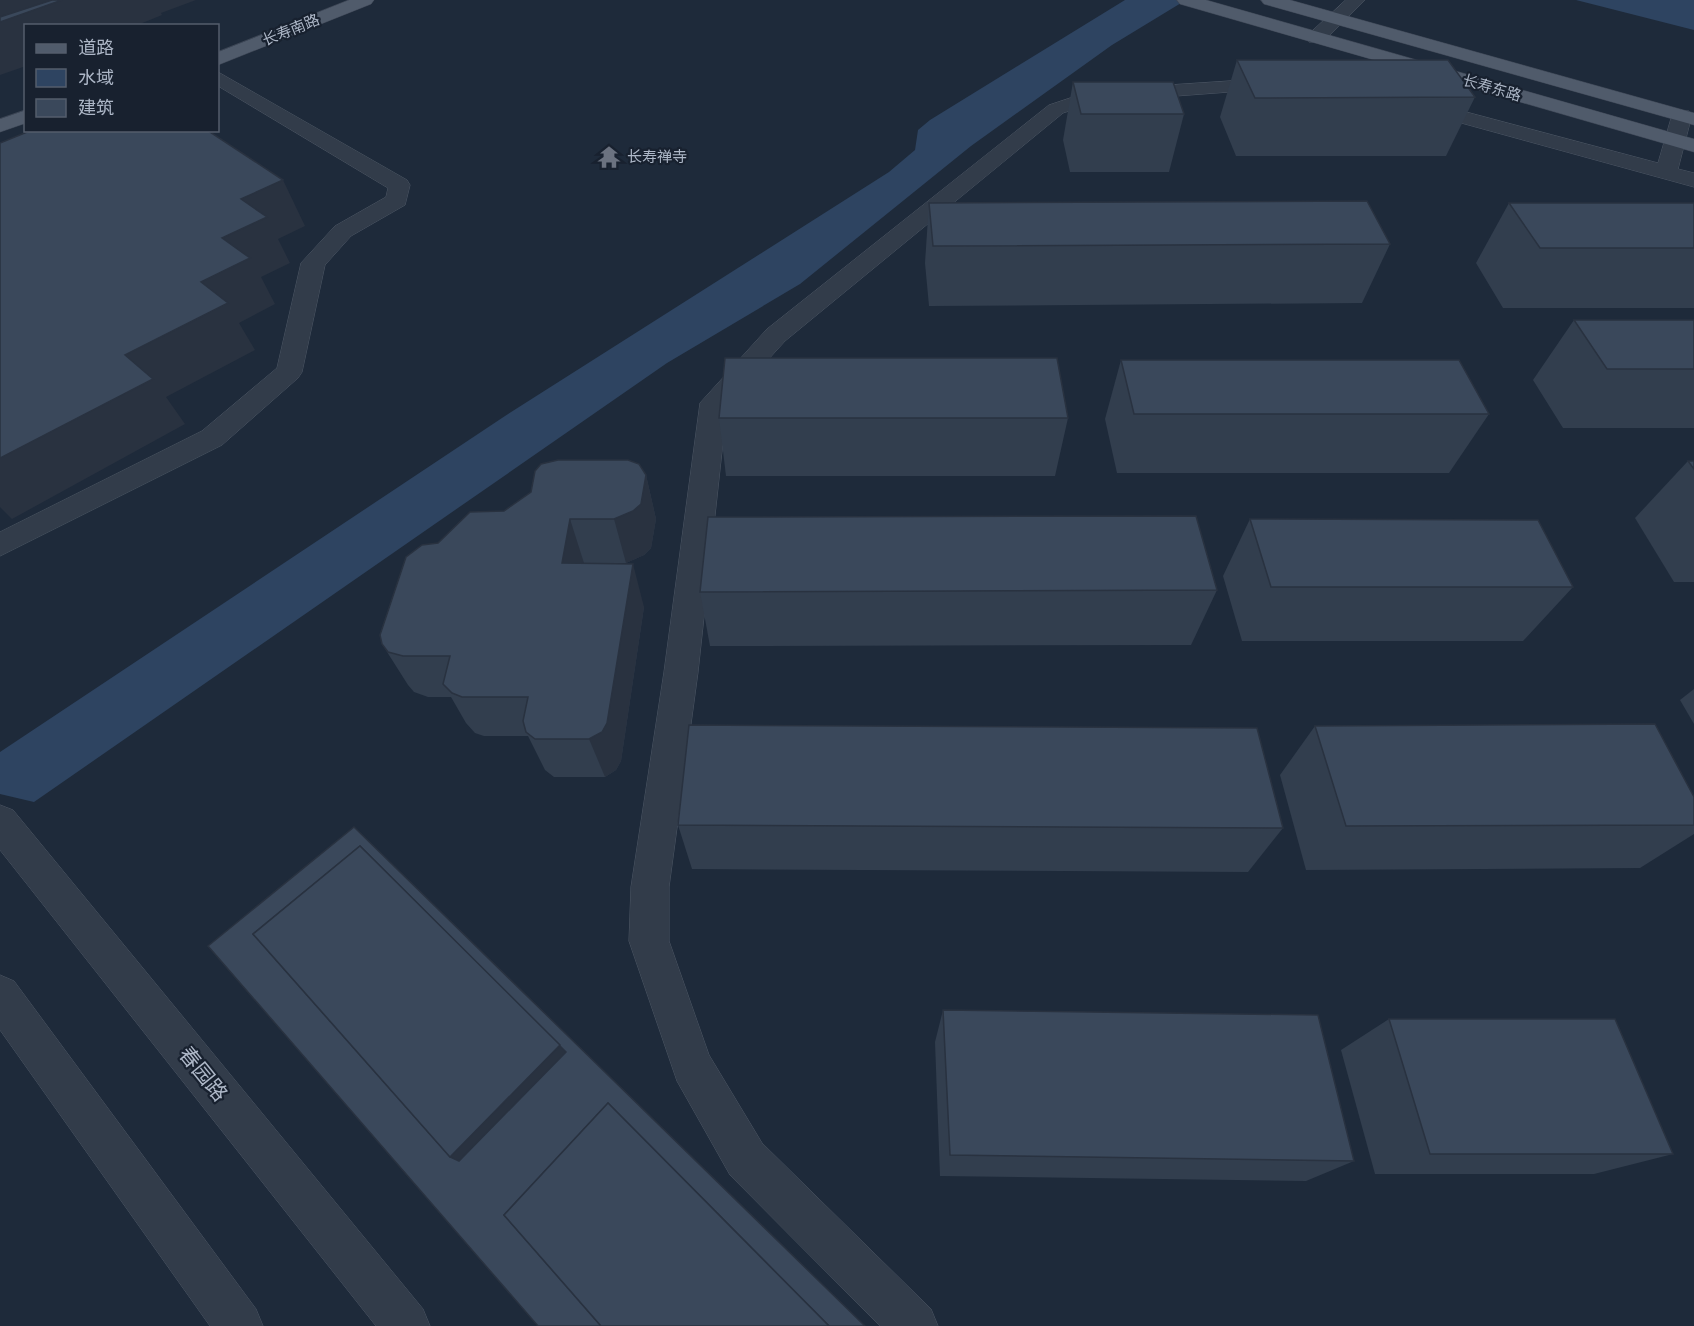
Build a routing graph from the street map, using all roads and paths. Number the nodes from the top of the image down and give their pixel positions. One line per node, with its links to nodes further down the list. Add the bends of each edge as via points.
1 (320, 0): 8 (main road, 长寿南路)
2 (365, 0): 9 (main road, 长寿南路)
3 (1186, 0): 7 (main road, 长寿东路)
4 (1270, 0): 6 (main road, 长寿东路)
5 (1356, 0): 6 (street)
6 (1337, 19): 7 (street); 14 (main road, 长寿东路)
7 (1316, 38): 17 (main road, 长寿东路)
8 (219, 40)
9 (219, 59)
10 (219, 79): 21 (street, via 399,185 397,200 343,231 313,263 289,372 212,438)
11 (1301, 84): 26 (street, via 1094,96 1056,109 776,335 714,403 650,887 649,941 692,1066 746,1159)
12 (1405, 102): 19 (street)
13 (24, 117): 15 (main road)
14 (1688, 117): 17 (street)
15 (0, 126)
16 (34, 132): 18 (main road)
17 (1685, 144): 19 (street)
18 (0, 146)
19 (1666, 172): 20 (street)
20 (1694, 180)
21 (0, 545)
22 (0, 822): 25 (street, 春园路)
23 (0, 995): 24 (street)
24 (239, 1326)
25 (406, 1326)
26 (914, 1326)

